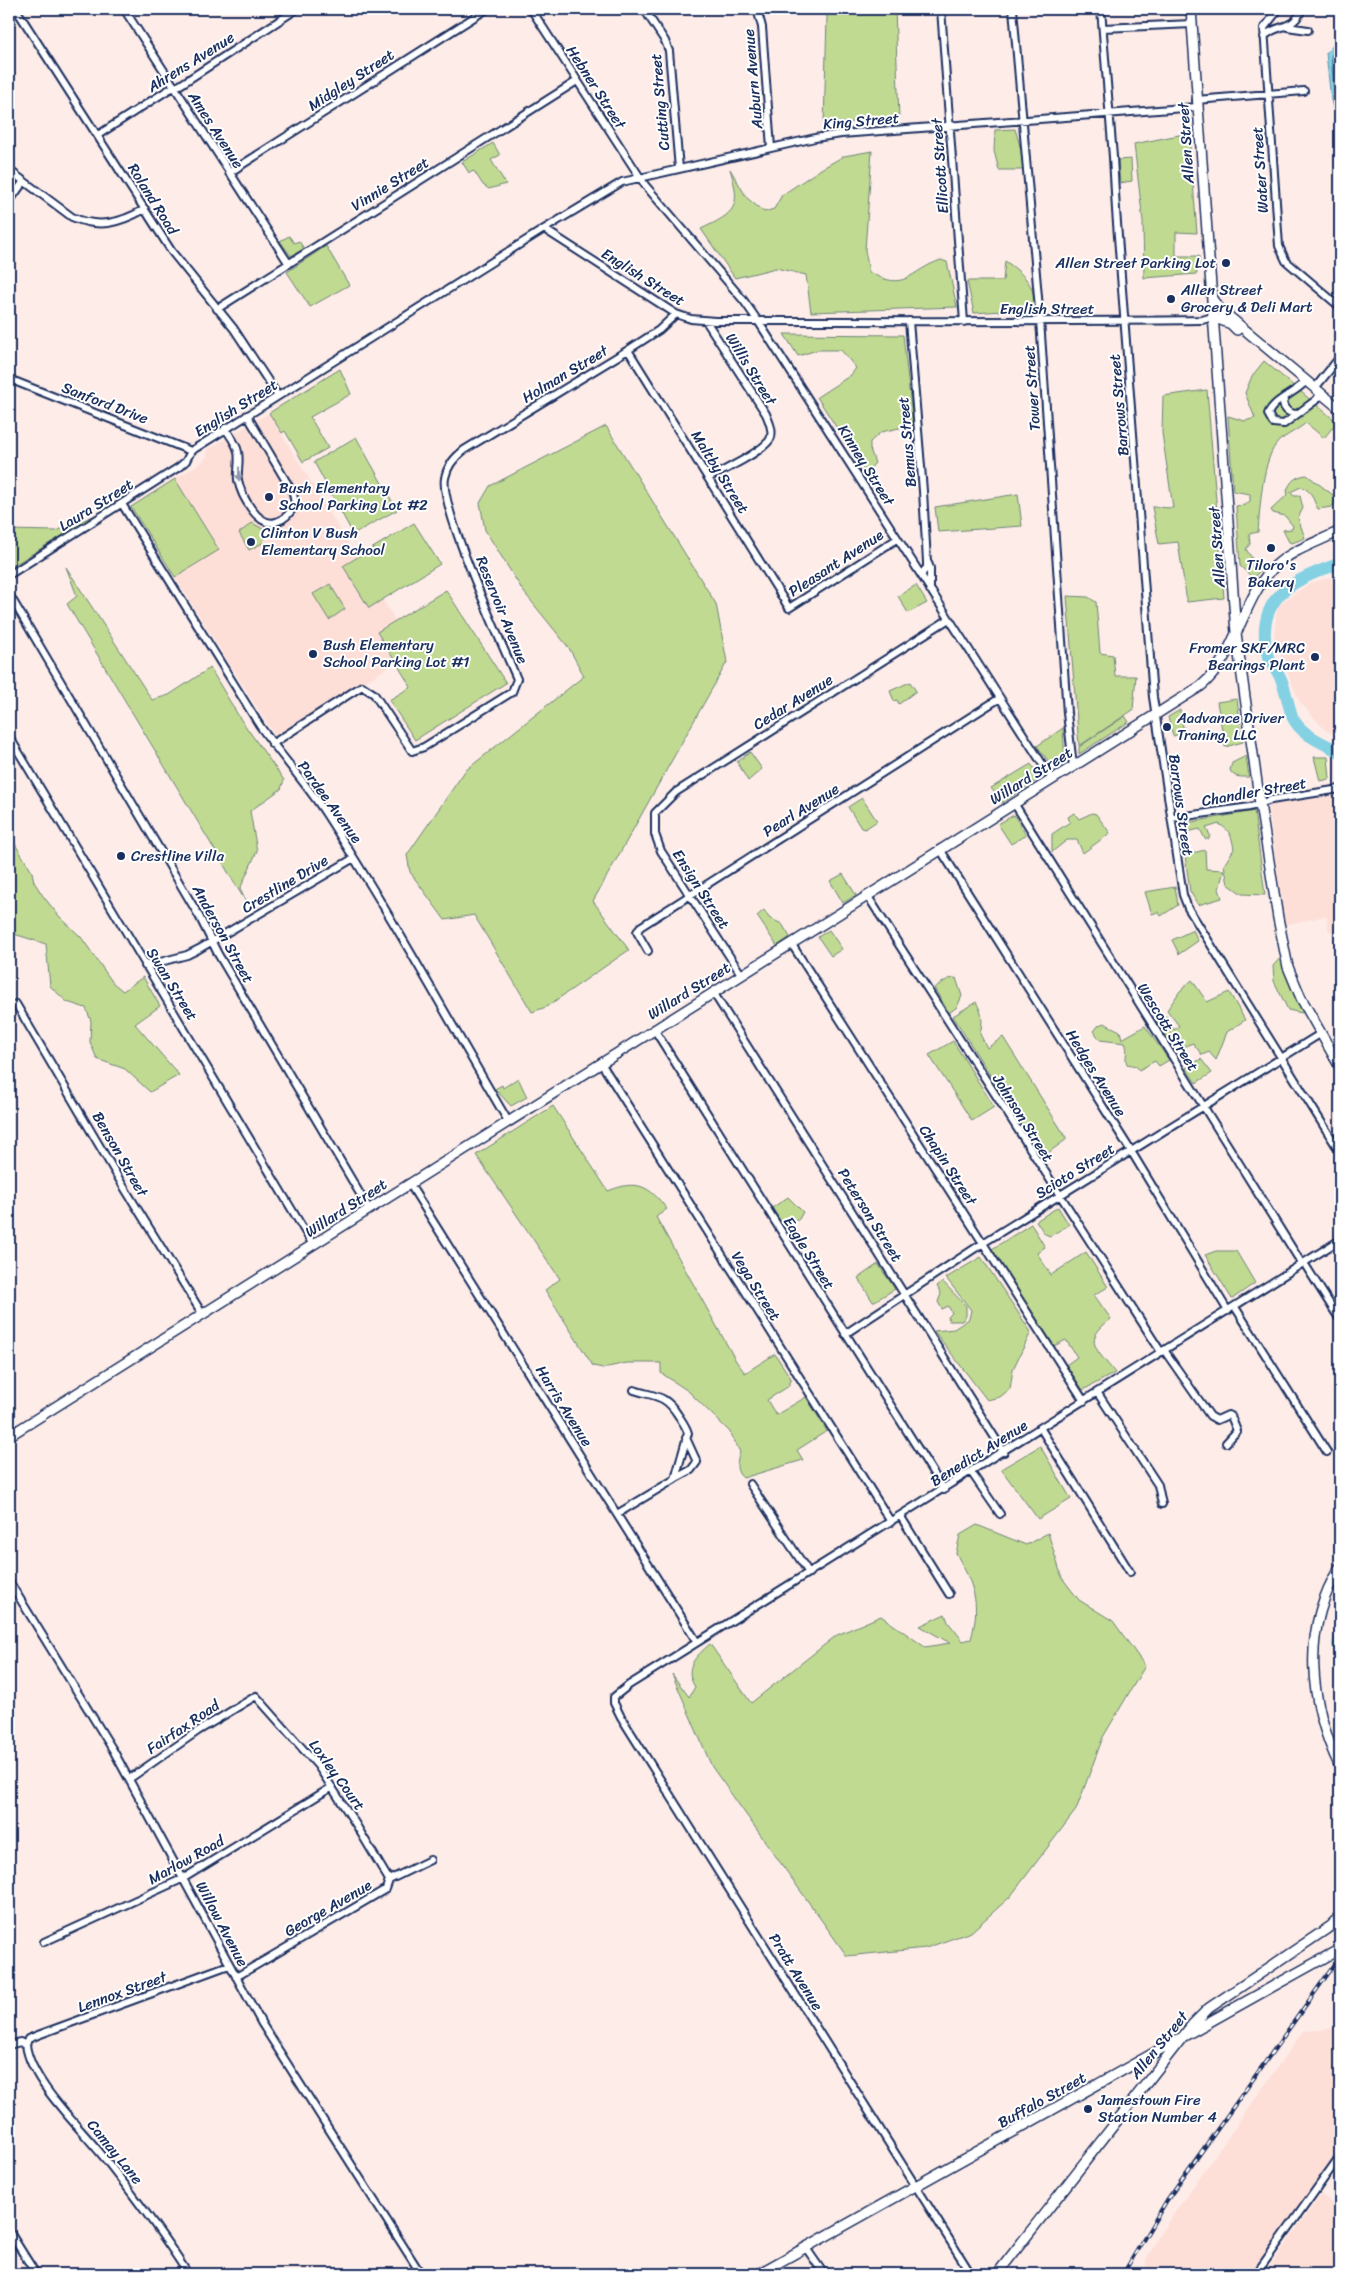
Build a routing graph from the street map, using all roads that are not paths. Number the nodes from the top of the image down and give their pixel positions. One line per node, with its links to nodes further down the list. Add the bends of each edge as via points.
1 (16, 9): 27 (street, Roland Road)
2 (125, 9): 20 (street, Ames Avenue)
3 (296, 9): 20 (street, Ahrens Avenue)
4 (487, 9): 31 (street, Midgley Street)
5 (530, 9): 19 (street, Hebner Street)
6 (644, 9): 29 (street, Cutting Street, via 669,51)
7 (757, 9): 28 (street, Auburn Avenue, via 762,27)
8 (941, 9): 26 (street, Ellicott Street)
9 (1014, 9): 25 (street, Tower Street)
10 (1101, 9): 16 (street)
11 (1191, 9): 14 (street, Allen Street)
12 (1279, 9): 18 (street, Water Street, via 1265,24)
13 (1302, 9): 15 (street)
14 (1192, 24): 16 (street); 23 (street, Allen Street)
15 (1287, 27): 17 (street); 18 (street, via 1269,31)
16 (1102, 28): 24 (street)
17 (1308, 30)
18 (1264, 37): 22 (street, Water Street)
19 (577, 81): 32 (street, Hebner Street); 37 (street, Vinnie Street)
20 (174, 87): 27 (street, Ahrens Avenue); 31 (street, Ames Avenue)
21 (1304, 91): 22 (street, King Street)
22 (1268, 94): 23 (street, King Street); 39 (street, Water Street, via 1278,246 1286,261)
23 (1197, 104): 24 (street, King Street); 38 (street, Allen Street)
24 (1109, 115): 25 (street, King Street); 43 (street)
25 (1023, 120): 26 (street, King Street); 46 (street, Tower Street)
26 (949, 126): 28 (street, King Street, via 841,134); 49 (street, Ellicott Street)
27 (98, 135): 35 (street, Roland Road)
28 (771, 148): 29 (street, King Street)
29 (678, 169): 32 (street, King Street)
30 (9, 170): 33 (street)
31 (229, 173): 37 (street, Ames Avenue)
32 (641, 178): 36 (street, King Street, via 614,186); 47 (street, Kinney Street)
33 (24, 181): 34 (street); 35 (street, via 72,217 90,224 113,223)
34 (9, 202)
35 (145, 210): 40 (street, Roland Road, via 172,252)
36 (544, 229): 41 (street, English Street); 56 (street, English Street)
37 (288, 264): 40 (street, Vinnie Street)
38 (1211, 298): 42 (street); 44 (street, Allen Street)
39 (1340, 307)
40 (217, 309): 56 (street, Roland Road)
41 (676, 314): 45 (street, English Street); 51 (street, Holman Street, via 659,330)
42 (1228, 315): 44 (street); 50 (street)
43 (1124, 317): 44 (street, English Street, via 1205,320); 46 (street, English Street); 77 (street, Barrows Street)
44 (1213, 317): 50 (street, via 1244,335); 75 (street, Allen Street)
45 (706, 320): 47 (street, English Street); 64 (street, Willis Street, via 766,414 772,431 769,442)
46 (1040, 320): 49 (street, English Street); 80 (street, Tower Street)
47 (758, 321): 48 (street, English Street); 67 (street, Kinney Street)
48 (909, 321): 49 (street, English Street); 68 (street, Bemus Street)
49 (964, 322)
50 (1249, 332): 54 (street)
51 (628, 350): 62 (street, Holman Street); 64 (street, Maltby Street)
52 (1340, 357): 55 (street)
53 (9, 379): 63 (street, Sanford Drive)
54 (1306, 381): 55 (street); 57 (street)
55 (1318, 391): 58 (street); 59 (street, via 1316,400)
56 (278, 396): 60 (street, English Street)
57 (1284, 398): 59 (street, via 1285,409); 59 (street, via 1271,408 1270,420 1281,425)
58 (1340, 409)
59 (1297, 414)
60 (247, 415): 61 (street, English Street); 61 (street, one-way to 60, via 238,453 238,479 246,498 264,521 273,523 290,515 295,504 293,493)
61 (226, 428): 63 (street, English Street)
62 (464, 450): 79 (street, Reservoir Avenue, via 448,467 445,491 455,527 517,679 512,692 424,747 412,750 374,694 362,686)
63 (191, 451): 65 (street, Laura Street, via 182,465)
64 (708, 478): 73 (street, Maltby Street)
65 (122, 504): 69 (street, Laura Street); 79 (street, Pardee Avenue)
66 (1340, 531): 75 (street, Willard Street, via 1290,556 1274,568 1259,587)
67 (897, 539): 70 (street, Kinney Street); 73 (street, Pleasant Avenue)
68 (927, 562): 70 (street, Bemus Street); 71 (street, Bemus Street)
69 (9, 575)
70 (921, 575): 71 (street, Kinney Street)
71 (930, 590): 74 (street, Kinney Street)
72 (9, 594): 91 (street, Anderson Street)
73 (790, 608)
74 (949, 619): 76 (street, Kinney Street); 85 (street, Cedar Avenue, via 676,792)
75 (1236, 633): 77 (street, Willard Street, via 1207,681); 84 (street, Allen Street)
76 (1000, 698): 81 (street, Kinney Street); 90 (street, Pearl Avenue)
77 (1155, 714): 80 (street, Willard Street); 86 (street, Barrows Street)
78 (9, 736): 94 (street, Swan Street)
79 (272, 744): 88 (street, Pardee Avenue, via 316,800)
80 (1073, 766): 81 (street, Willard Street)
81 (1052, 779): 83 (street, Willard Street)
82 (1340, 788): 84 (street, Chandler Street)
83 (1014, 803): 87 (street, Willard Street); 103 (street, Wescott Street)
84 (1260, 804): 86 (street, Chandler Street); 99 (street, Allen Street, via 1285,953 1301,998)
85 (655, 813): 90 (street, Ensign Street, via 655,834 661,851)
86 (1172, 818): 100 (street, Barrows Street, via 1177,862 1188,908)
87 (940, 849): 89 (street, Willard Street); 105 (street, Hedges Avenue)
88 (354, 858): 91 (street, Crestline Drive); 104 (street, Pardee Avenue)
89 (867, 895): 92 (street, Willard Street); 108 (street, Johnson Street)
90 (689, 896): 93 (street, Pearl Avenue, via 638,930); 95 (street, Ensign Street)
91 (212, 942): 94 (street, Crestline Drive, via 188,954); 109 (street, Anderson Street)
92 (791, 943): 95 (street, Willard Street); 111 (street, Chapin Street)
93 (648, 952)
94 (145, 966): 112 (street, Swan Street)
95 (741, 974): 96 (street, Willard Street)
96 (713, 992): 98 (street, Willard Street); 114 (street, Peterson Street)
97 (16, 1004): 117 (street, Benson Street)
98 (654, 1029): 101 (street, Willard Street); 119 (street, Eagle Street)
99 (1320, 1034): 100 (street, Scioto Street); 102 (street, Allen Street)
100 (1281, 1058): 103 (street, Scioto Street); 106 (street, Barrows Street)
101 (601, 1063): 104 (street, Willard Street); 138 (street, Vega Street)
102 (1340, 1067)
103 (1203, 1107): 105 (street, Scioto Street); 113 (street, Wescott Street)
104 (508, 1121): 107 (street, Willard Street)
105 (1130, 1152): 108 (street, Scioto Street); 116 (street, Hedges Avenue)
106 (1340, 1152)
107 (409, 1183): 109 (street, Willard Street); 135 (street, Harris Avenue)
108 (1058, 1196): 111 (street, Scioto Street); 120 (street, Johnson Street)
109 (370, 1209): 112 (street, Willard Street)
110 (1340, 1240): 113 (street, Benedict Avenue)
111 (983, 1243): 114 (street, Scioto Street); 123 (street, Chapin Street)
112 (313, 1246): 117 (street, Willard Street)
113 (1303, 1263): 115 (street, Benedict Avenue); 118 (street, Wescott Street)
114 (905, 1294): 119 (street, Scioto Street); 128 (street, Peterson Street)
115 (1235, 1307): 116 (street, Benedict Avenue); 129 (street)
116 (1228, 1311): 120 (street, Benedict Avenue)
117 (203, 1315): 125 (street, Willard Street)
118 (1340, 1320)
119 (845, 1334): 133 (street, Eagle Street)
120 (1162, 1351): 122 (street, Benedict Avenue); 127 (street, Johnson Street, via 1210,1416 1217,1420 1231,1416 1237,1431)
121 (634, 1390): 126 (street, via 656,1395 672,1405 686,1428)
122 (1097, 1392): 123 (street, Benedict Avenue); 134 (street, via 1158,1485)
123 (1084, 1401): 124 (street, Benedict Avenue)
124 (1041, 1428): 128 (street, Benedict Avenue); 140 (street)
125 (9, 1436)
126 (686, 1438): 131 (street); 131 (street, via 697,1462)
127 (1226, 1443)
128 (1004, 1452): 130 (street, Benedict Avenue)
129 (1327, 1452)
130 (971, 1472): 133 (street, Benedict Avenue); 136 (street)
131 (675, 1479): 135 (street)
132 (750, 1484): 141 (street)
133 (944, 1490): 137 (street, Benedict Avenue)
134 (1162, 1504)
135 (617, 1514): 144 (street, Harris Avenue)
136 (1000, 1514)
137 (901, 1517): 138 (street, Benedict Avenue); 143 (street)
138 (891, 1522): 141 (street, Benedict Avenue)
139 (1340, 1567): 147 (street, via 1328,1591 1317,1629 1313,1678 1322,1726)
140 (1130, 1572)
141 (809, 1573): 144 (street, Benedict Avenue)
142 (9, 1582): 148 (street, Willow Avenue)
143 (949, 1594)
144 (697, 1642): 145 (street, Benedict Avenue)
145 (629, 1685): 164 (street, Pratt Avenue, via 614,1697 621,1716)
146 (252, 1697): 148 (street, Fairfax Road); 149 (street, Loxley Court, via 262,1700)
147 (1340, 1767)
148 (130, 1778): 151 (street, Willow Avenue)
149 (332, 1787): 151 (street, Marlow Road); 152 (street, Loxley Court)
150 (430, 1860): 152 (street, George Avenue)
151 (184, 1878): 154 (street, Marlow Road); 156 (street, Willow Avenue)
152 (389, 1880): 157 (street, George Avenue, via 386,1889)
153 (1340, 1917): 158 (street, Allen Street)
154 (44, 1942)
155 (1340, 1950): 159 (street, Buffalo Street)
156 (230, 1965): 157 (street, Willow Avenue); 162 (street, Lennox Street, via 38,2035 28,2039)
157 (236, 1977): 169 (street, Willow Avenue, via 262,2024)
158 (1215, 2004): 159 (street, via 1217,2014); 160 (street, Allen Street)
159 (1223, 2015): 160 (street, Buffalo Street)
160 (1181, 2039): 164 (street, Buffalo Street); 173 (street, Allen Street)
161 (9, 2045): 162 (street, via 20,2042)
162 (26, 2045): 168 (street, Camay Lane, via 35,2072 157,2227)
163 (1340, 2156): 174 (street)
164 (916, 2186): 166 (street, Buffalo Street); 172 (street, Pratt Avenue)
165 (9, 2231): 167 (street)
166 (806, 2248): 170 (street, Buffalo Street); 171 (street)
167 (36, 2274)
168 (188, 2274)
169 (421, 2274)
170 (758, 2274)
171 (824, 2274)
172 (971, 2274)
173 (997, 2274)
174 (1256, 2274)

